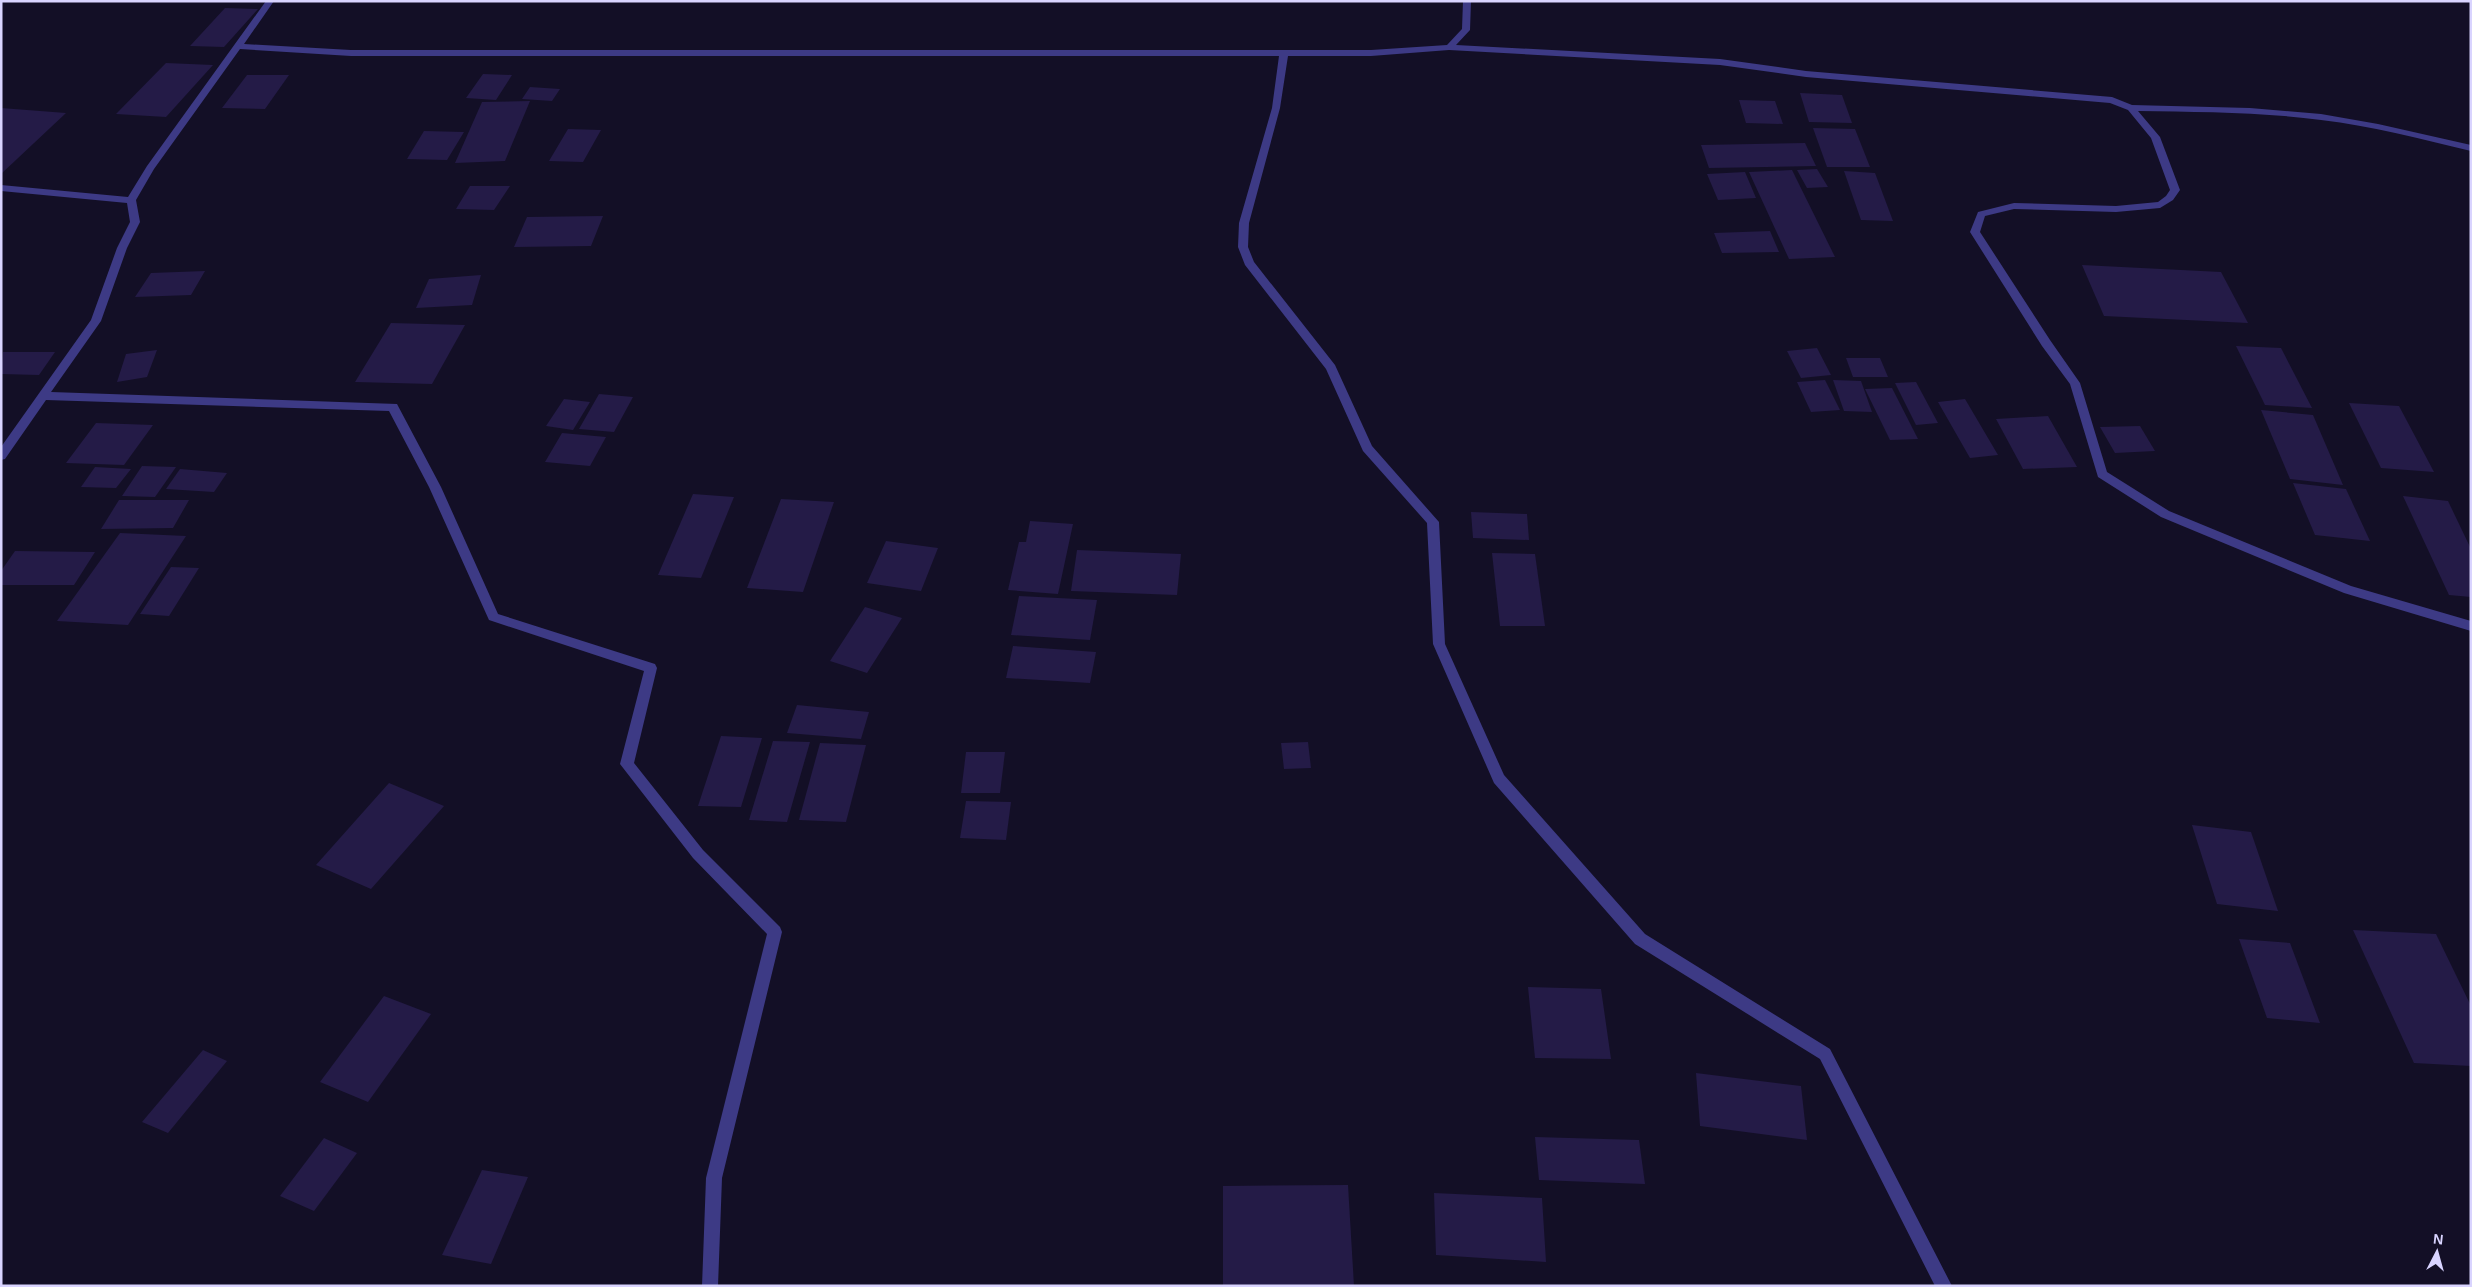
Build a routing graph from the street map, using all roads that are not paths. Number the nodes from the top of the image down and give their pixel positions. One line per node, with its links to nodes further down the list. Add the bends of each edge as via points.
1 (270, 1): 3 (street)
2 (1466, 1): 4 (street, via 1466,30)
3 (237, 46): 5 (street, via 352,53); 9 (street)
4 (1449, 47): 5 (street, via 1371,53); 6 (street, via 1720,62 1806,74 2112,100)
5 (1284, 52): 14 (street, via 1276,108 1244,223 1243,247 1249,263 1331,368 1367,448 1433,522 1439,644 1498,779 1640,939 1826,1054)
6 (2130, 108): 7 (street, via 2321,117); 12 (street, via 2155,137 2175,190 2170,198 2160,205 2116,209 2014,206 1981,214 1975,232 2075,383 2102,474 2165,514 2339,586)
7 (2471, 148)
8 (1, 188): 9 (street)
9 (131, 200): 10 (street, via 135,222 122,248 96,321)
10 (43, 396): 11 (street); 13 (street, via 393,407 435,487 493,617 652,668 627,764 698,854 775,932 714,1178)
11 (1, 456)
12 (2471, 626)
13 (710, 1286)
14 (1944, 1286)

